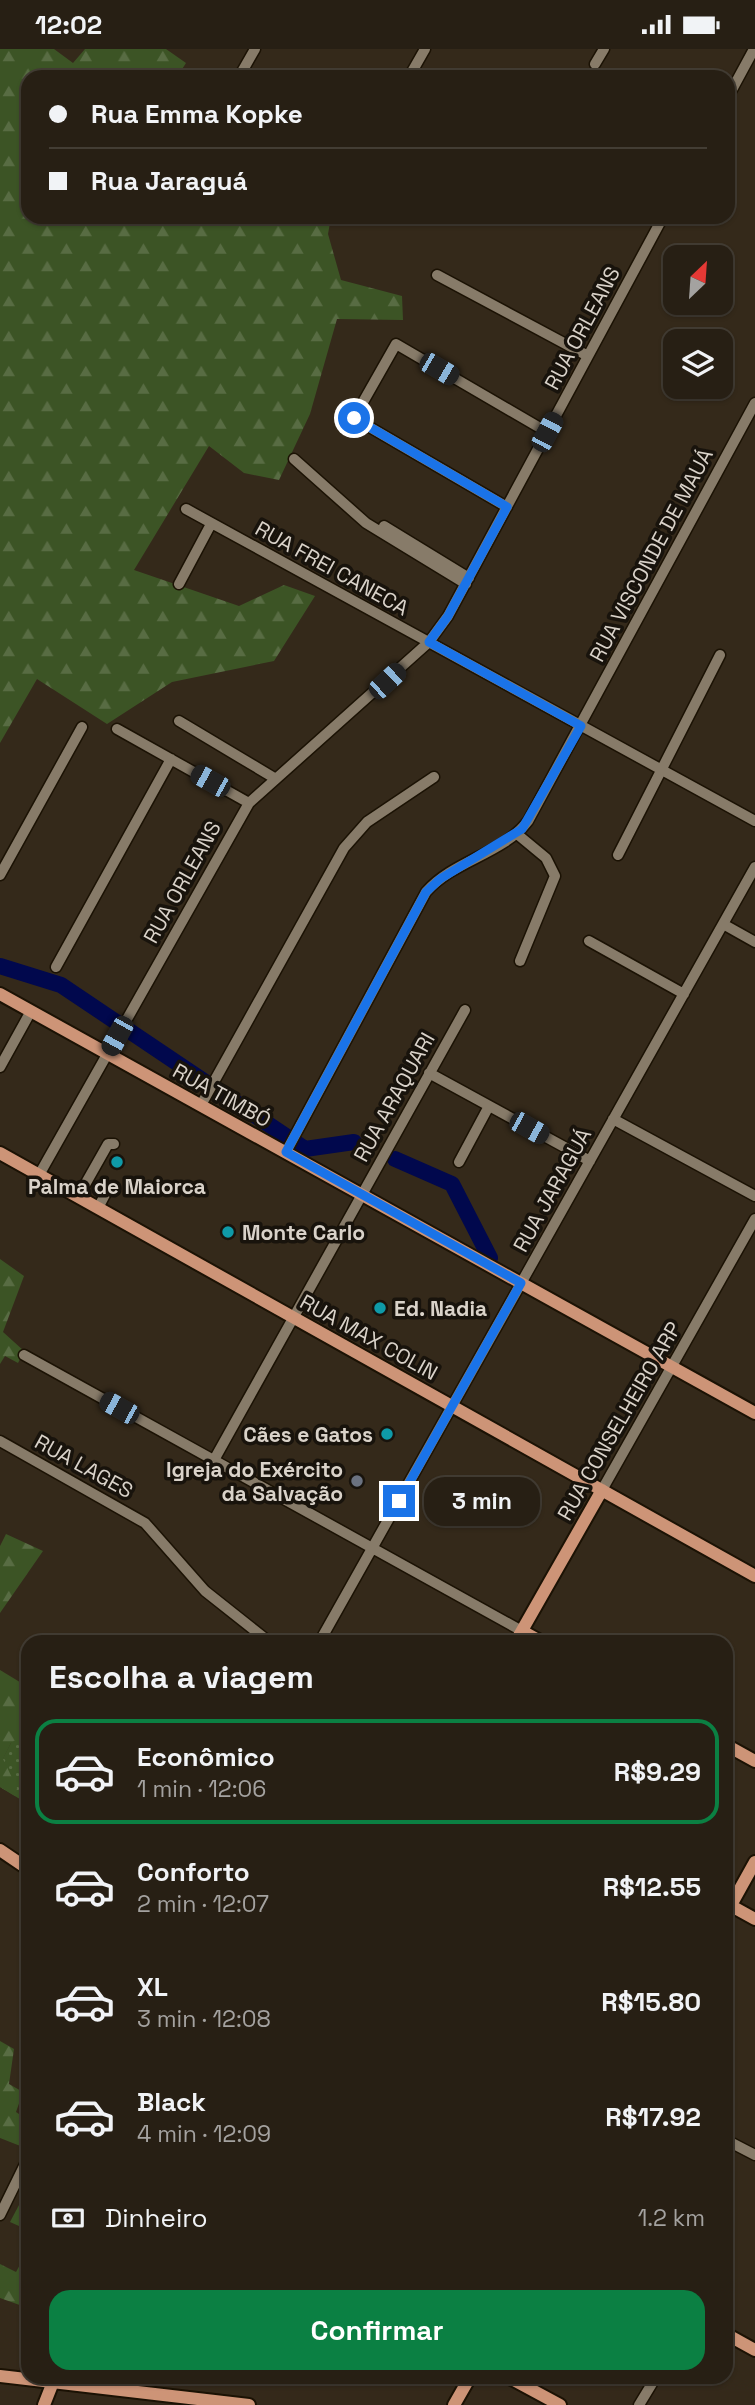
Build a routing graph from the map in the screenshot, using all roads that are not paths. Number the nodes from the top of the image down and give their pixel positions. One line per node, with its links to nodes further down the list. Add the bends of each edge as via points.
1 (255, 49): 6 (street)
2 (425, 49): 7 (street)
3 (604, 49): 5 (street)
4 (754, 49): 8 (street)
5 (595, 64)
6 (246, 70)
7 (413, 70)
8 (735, 84)
9 (659, 224): 11 (street, RUA ORLEANS)
10 (437, 275): 11 (street)
11 (588, 356): 13 (street, RUA ORLEANS)
12 (755, 403): 24 (street, RUA VISCONDE DE MAUÁ)
13 (547, 432): 15 (street, RUA ORLEANS); 15 (street, via 396,344 354,418)
14 (294, 459): 19 (street, via 366,523)
15 (507, 507): 19 (street, RUA ORLEANS)
16 (187, 509): 17 (street, RUA FREI CANECA)
17 (211, 524): 20 (street); 21 (street, RUA FREI CANECA)
18 (384, 526): 19 (street)
19 (467, 581): 21 (street, RUA ORLEANS)
20 (178, 584)
21 (429, 642): 24 (street, RUA FREI CANECA); 30 (street, RUA ORLEANS)
22 (720, 655): 28 (street)
23 (179, 721): 30 (street)
24 (581, 726): 28 (street, RUA FREI CANECA); 33 (street, RUA VISCONDE DE MAUÁ)
25 (82, 727): 36 (street)
26 (117, 729): 27 (street)
27 (171, 759): 31 (street); 41 (street)
28 (662, 770): 32 (street, RUA FREI CANECA); 34 (street)
29 (434, 777): 49 (street, via 367,822 344,848)
30 (276, 779): 31 (street, RUA ORLEANS)
31 (249, 803): 46 (street, RUA ORLEANS)
32 (755, 821)
33 (517, 834): 40 (street, via 546,858 555,876); 53 (street, via 426,892)
34 (618, 855)
35 (755, 867): 37 (street, RUA JARAGUÁ)
36 (0, 875)
37 (723, 924): 39 (street); 43 (street, RUA JARAGUÁ)
38 (589, 941): 43 (street)
39 (755, 942)
40 (520, 961)
41 (56, 967)
42 (0, 994): 45 (main road, RUA TIMBÓ)
43 (684, 994): 51 (street, RUA JARAGUÁ)
44 (465, 1010): 48 (street, RUA ARAQUARI)
45 (31, 1011): 46 (main road, RUA TIMBÓ); 47 (street)
46 (108, 1053): 49 (main road, RUA TIMBÓ); 57 (street, RUA ORLEANS)
47 (0, 1067)
48 (429, 1073): 50 (street); 59 (street, RUA ARAQUARI)
49 (204, 1100): 53 (main road, RUA TIMBÓ)
50 (489, 1106): 55 (street); 56 (street)
51 (614, 1119): 55 (street, RUA JARAGUÁ); 60 (street)
52 (114, 1144): 61 (street, via 108,1144)
53 (288, 1149): 59 (main road, RUA TIMBÓ)
54 (0, 1153): 57 (main road, RUA MAX COLIN)
55 (590, 1161): 64 (street, RUA JARAGUÁ)
56 (459, 1162)
57 (39, 1175): 61 (main road, RUA MAX COLIN)
58 (107, 1191): 62 (street)
59 (362, 1195): 64 (main road, RUA TIMBÓ); 65 (street, RUA ARAQUARI)
60 (755, 1196)
61 (78, 1197): 62 (main road, RUA MAX COLIN)
62 (99, 1208): 65 (main road, RUA MAX COLIN)
63 (755, 1219): 67 (street, RUA CONSELHEIRO ARP)
64 (521, 1283): 67 (main road, RUA TIMBÓ); 68 (street, RUA JARAGUÁ)
65 (294, 1318): 68 (main road, RUA MAX COLIN); 71 (street, RUA ARAQUARI)
66 (24, 1355): 71 (street)
67 (672, 1366): 69 (main road, RUA TIMBÓ); 72 (street, RUA CONSELHEIRO ARP)
68 (452, 1406): 72 (main road, RUA MAX COLIN); 73 (street, RUA JARAGUÁ)
69 (755, 1413)
70 (0, 1441): 75 (street, RUA LAGES, via 145,1523 205,1591)
71 (214, 1460): 73 (street)
72 (602, 1490): 74 (main road, RUA MAX COLIN); 78 (main road, RUA CONSELHEIRO ARP)
73 (372, 1548): 76 (street, RUA JARAGUÁ); 77 (street)
74 (755, 1576)
75 (260, 1635)
76 (323, 1635)
77 (517, 1635)
78 (520, 1635)
79 (733, 1749): 80 (main road)
80 (755, 1761)
81 (0, 1850): 83 (main road)
82 (755, 1862): 84 (main road)
83 (21, 1864)
84 (733, 1899)
85 (733, 1910): 86 (main road)
86 (755, 1919)
87 (733, 2144): 88 (street)
88 (755, 2155)
89 (21, 2172): 90 (street)
90 (0, 2215)
91 (733, 2337): 92 (main road)
92 (755, 2350)
93 (0, 2376): 94 (main road)
94 (21, 2377)
95 (52, 2384): 101 (main road)
96 (92, 2384): 100 (main road)
97 (466, 2384): 102 (main road)
98 (521, 2384): 103 (main road)
99 (652, 2384): 104 (street)
100 (242, 2404)
101 (44, 2405)
102 (454, 2405)
103 (560, 2405)
104 (639, 2405)

